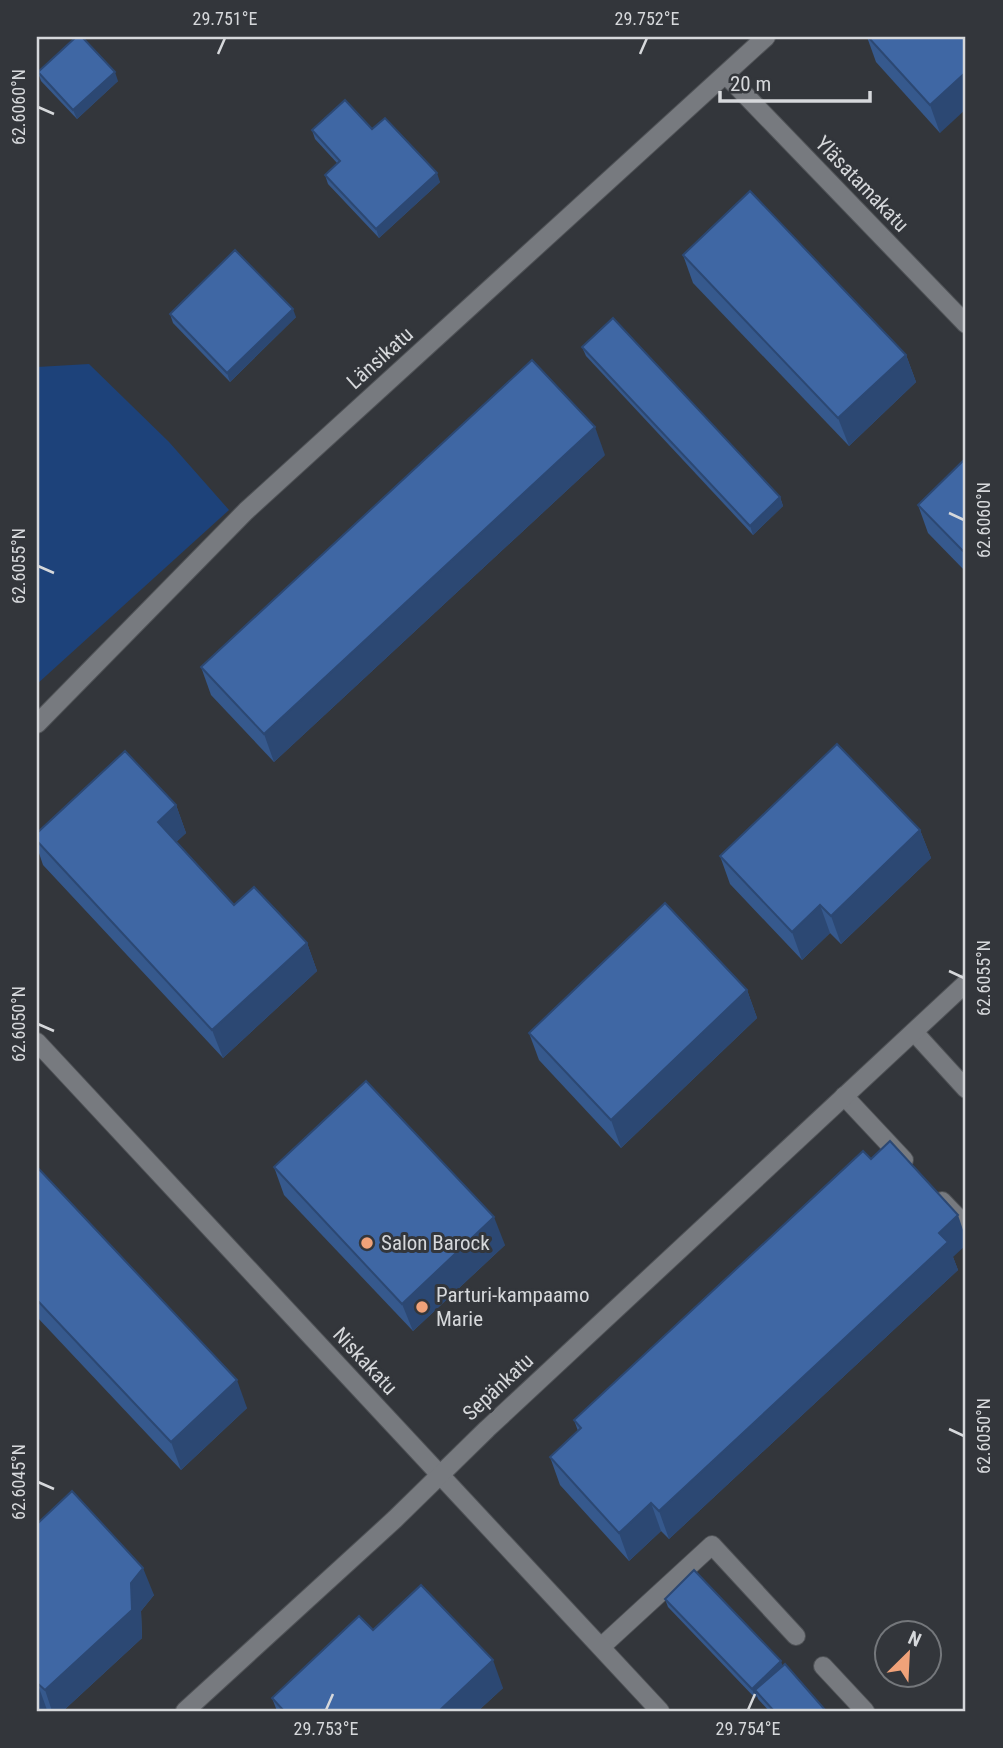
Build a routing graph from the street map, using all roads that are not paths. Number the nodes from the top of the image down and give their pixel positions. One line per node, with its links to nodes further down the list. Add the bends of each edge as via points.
1 (766, 37): 2 (street, Länsikatu)
2 (726, 75): 3 (street, Yläsatamakatu); 4 (street, Länsikatu, via 246,511)
3 (966, 324)
4 (37, 724)
5 (966, 983): 6 (street, Sepänkatu)
6 (914, 1032): 8 (street); 9 (street, Sepänkatu)
7 (37, 1042): 11 (street, Niskakatu)
8 (966, 1089)
9 (844, 1097): 10 (street); 11 (street, Sepänkatu)
10 (966, 1226)
11 (440, 1475): 13 (street, Niskakatu); 15 (street, Sepänkatu)
12 (796, 1636): 13 (street, via 712,1545)
13 (601, 1647): 16 (street, Niskakatu)
14 (823, 1665): 17 (street)
15 (185, 1711)
16 (660, 1711)
17 (865, 1711)

